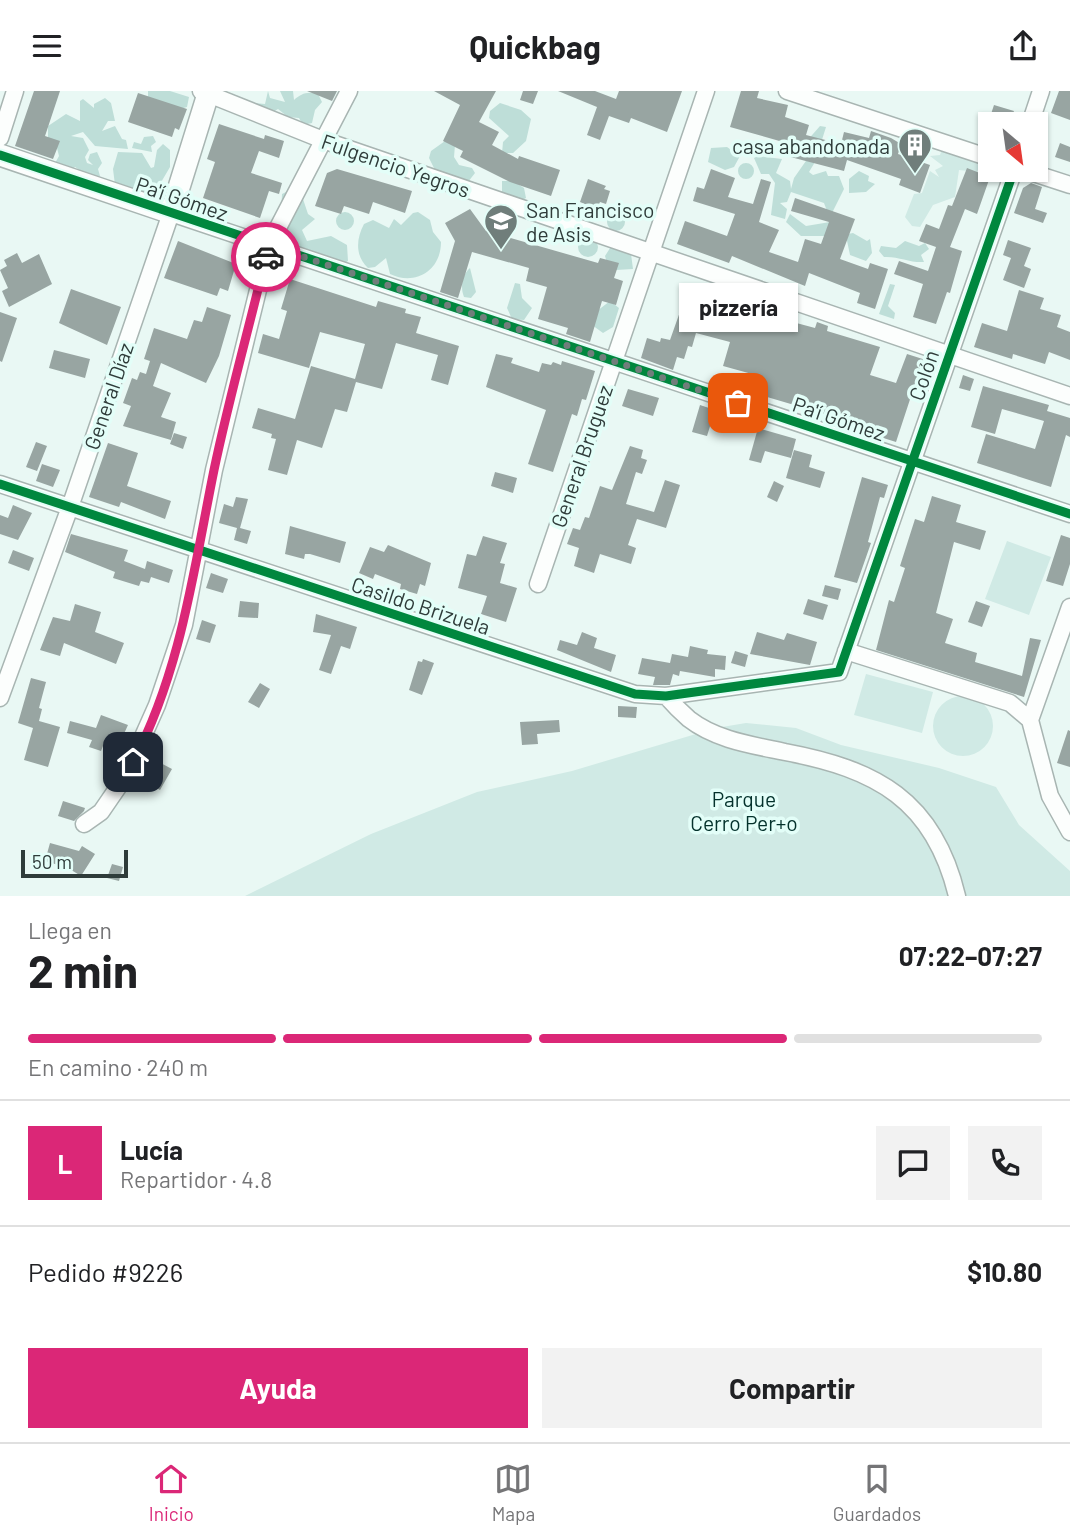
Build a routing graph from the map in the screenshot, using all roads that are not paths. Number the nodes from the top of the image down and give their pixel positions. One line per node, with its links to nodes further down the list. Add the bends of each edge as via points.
1 (15, 91): 8 (street)
2 (349, 91): 9 (street)
3 (706, 91): 17 (street, General Bruguez)
4 (787, 91): 11 (street)
5 (1041, 91): 7 (street)
6 (206, 92): 9 (street, Fulgencio Yegros); 15 (street, General Díaz)
7 (1034, 112)
8 (0, 138)
9 (323, 140): 16 (street); 17 (street, Fulgencio Yegros)
10 (0, 155): 15 (street, Pa'í Gómez)
11 (978, 155)
12 (1048, 178): 14 (street)
13 (1010, 182): 18 (street, Colón)
14 (1070, 185)
15 (171, 213): 16 (street, Pa'í Gómez); 23 (street, General Díaz)
16 (268, 245): 19 (street, Pa'í Gómez); 25 (street, via 214,470)
17 (651, 252): 18 (street, Fulgencio Yegros); 19 (street, General Bruguez)
18 (949, 355): 20 (street, Fulgencio Yegros); 21 (street, Colón)
19 (614, 361): 21 (street, Pa'í Gómez); 26 (street, General Bruguez)
20 (1070, 396)
21 (912, 461): 24 (street, Pa'í Gómez); 28 (street, Colón)
22 (0, 484): 23 (street, Casildo Brizuela)
23 (70, 507): 25 (street, Casildo Brizuela); 31 (street, General Díaz)
24 (1070, 514)
25 (201, 550): 30 (street, Casildo Brizuela, via 635,694); 33 (street, via 184,625 141,747 110,799)
26 (538, 584)
27 (1070, 607): 32 (street)
28 (845, 651): 29 (street, Colón); 32 (street, via 1010,703)
29 (839, 672): 30 (street, Casildo Brizuela)
30 (666, 696): 35 (street, via 690,719 738,743 845,767 893,789 935,838)
31 (0, 698)
32 (1030, 720): 34 (street, via 1050,796)
33 (84, 824)
34 (1070, 832)
35 (957, 896)

